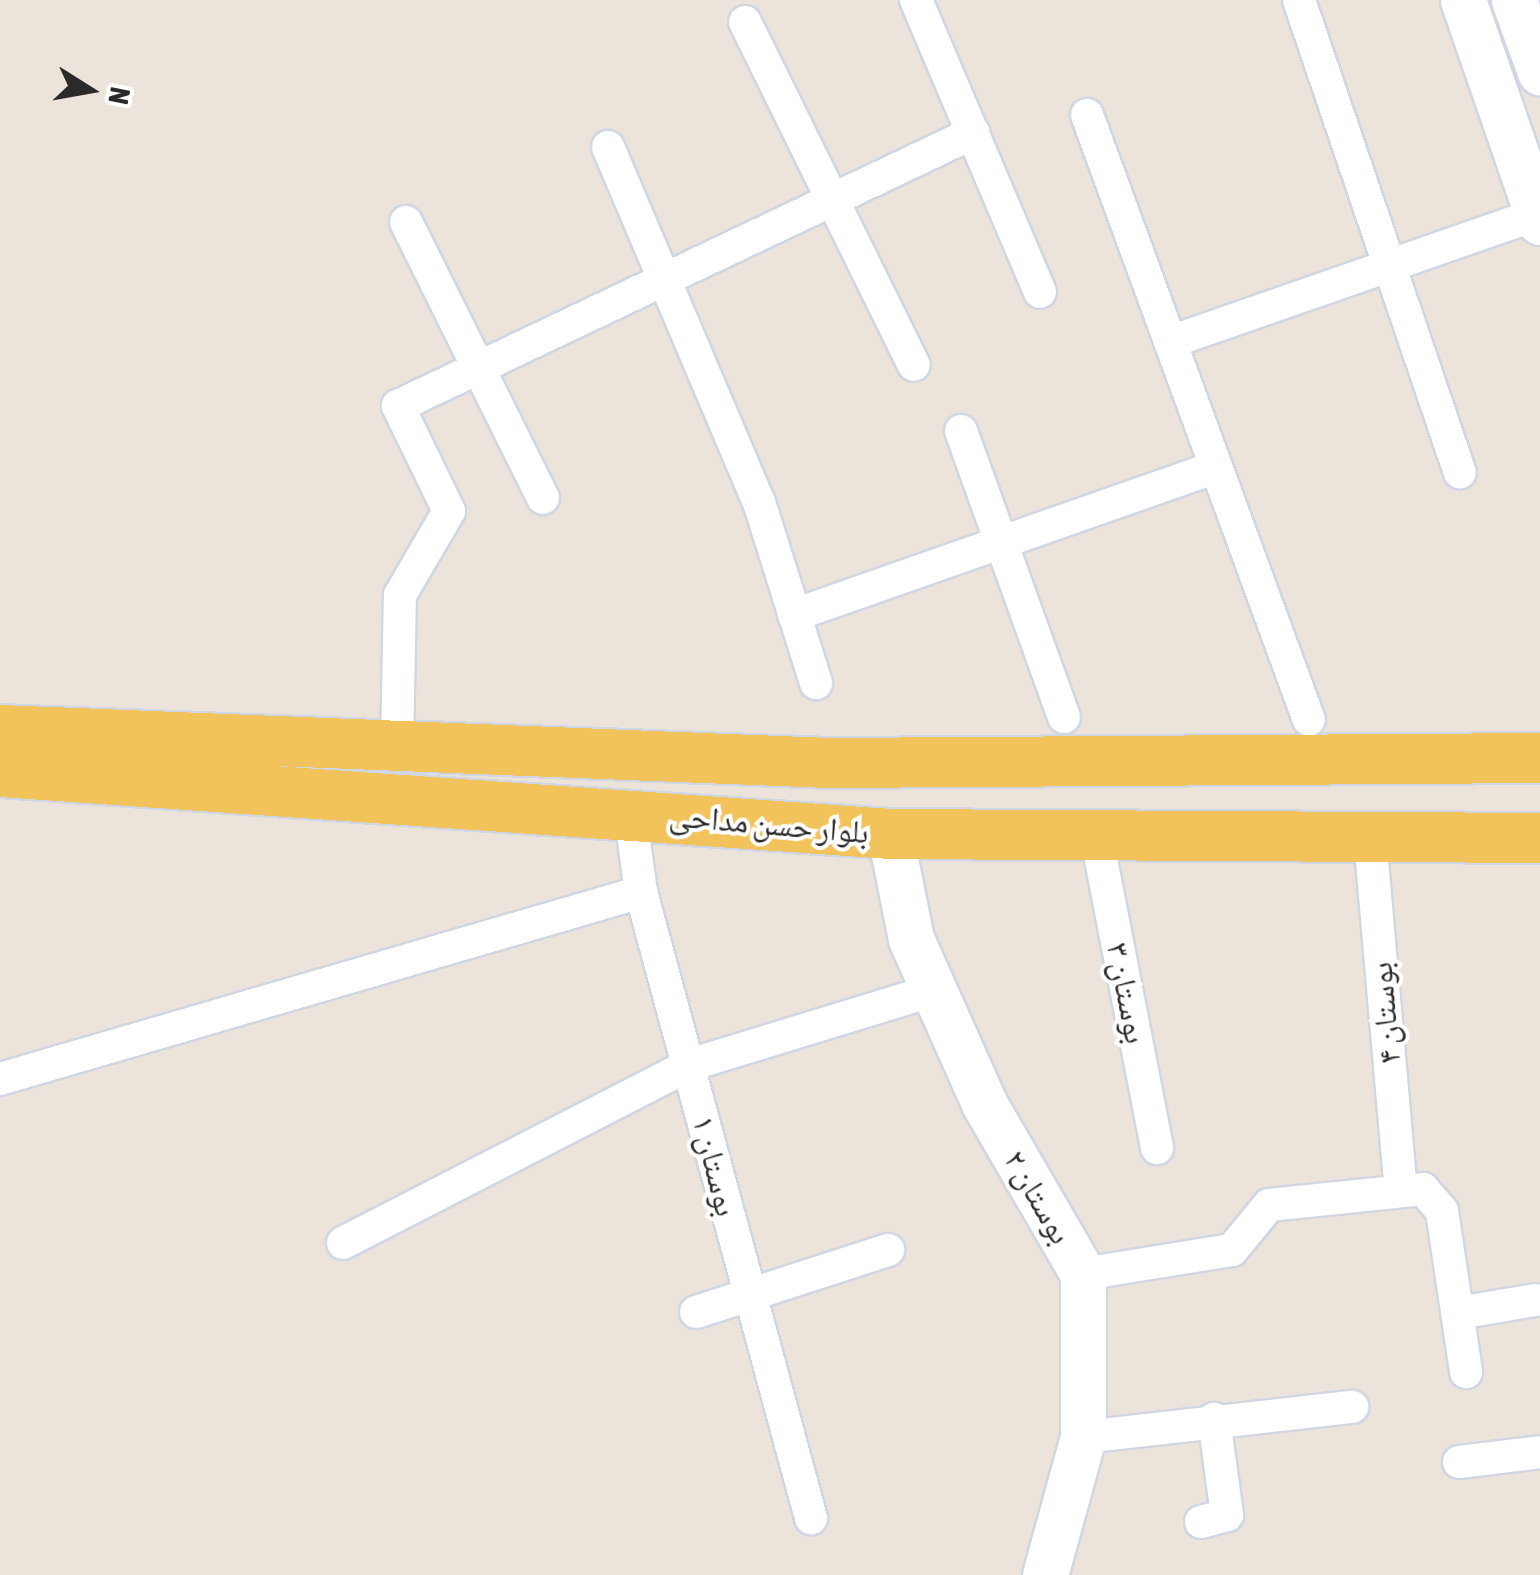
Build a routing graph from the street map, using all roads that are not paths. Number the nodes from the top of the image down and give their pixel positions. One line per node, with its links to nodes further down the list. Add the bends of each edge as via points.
1 (916, 0): 8 (street)
2 (1298, 0): 13 (street)
3 (1463, 0): 11 (street)
4 (1514, 0): 6 (street)
5 (745, 22): 10 (street)
6 (1540, 72)
7 (1087, 115): 16 (street)
8 (972, 133): 10 (street); 15 (street)
9 (608, 148): 14 (street)
10 (835, 203): 14 (street); 17 (street)
11 (1539, 218): 13 (street)
12 (406, 222): 18 (street)
13 (1387, 266): 16 (street); 21 (street)
14 (668, 282): 18 (street); 24 (street)
15 (1040, 292)
16 (1170, 342): 20 (street)
17 (914, 365)
18 (478, 369): 22 (street); 29 (street, via 398,406 449,510 400,595)
19 (962, 431): 23 (street)
20 (1216, 466): 23 (street); 26 (street)
21 (1460, 472)
22 (543, 498)
23 (1003, 542): 24 (street); 28 (street)
24 (794, 616): 25 (street)
25 (816, 683)
26 (1309, 720)
27 (0, 730): 29 (main road, بلوار حسن مداحی)
28 (1064, 738): 30 (main road, بلوار حسن مداحی); 31 (main road, بلوار حسن مداحی); 37 (main road, via 1034,780 1028,808)
29 (398, 747): 31 (main road, بلوار حسن مداحی)
30 (1540, 758)
31 (890, 762): 34 (main road, via 907,777 913,804)
32 (0, 772): 33 (main road, بلوار حسن مداحی)
33 (630, 812): 34 (main road, بلوار حسن مداحی); 38 (street, بوستان ۱)
34 (890, 834): 37 (main road, بلوار حسن مداحی); 39 (street, بوستان ۲, via 911,939)
35 (1370, 838): 36 (main road, بلوار حسن مداحی); 37 (main road, بلوار حسن مداحی); 43 (street, بوستان ۴)
36 (1540, 838)
37 (1079, 839): 42 (street, بوستان ۳)
38 (640, 892): 40 (street, بوستان ۱); 41 (street)
39 (934, 990): 40 (street); 46 (street, بوستان ۲, via 986,1105)
40 (689, 1065): 44 (street); 47 (street, بوستان ۱)
41 (0, 1079)
42 (1157, 1148)
43 (1401, 1189): 46 (street, via 1269,1205 1232,1250); 50 (street, via 1435,1194)
44 (343, 1242)
45 (888, 1250): 47 (street)
46 (1082, 1274): 54 (street, بوستان ۲)
47 (746, 1295): 49 (street); 57 (street, بوستان ۱)
48 (1535, 1300): 50 (street)
49 (696, 1312)
50 (1459, 1312): 51 (street)
51 (1466, 1372)
52 (1352, 1407): 53 (street)
53 (1214, 1419): 54 (street); 58 (street, via 1228,1509)
54 (1083, 1437): 59 (street, بوستان ۲)
55 (1540, 1452): 56 (street)
56 (1458, 1462)
57 (812, 1518)
58 (1201, 1522)
59 (1045, 1575)

